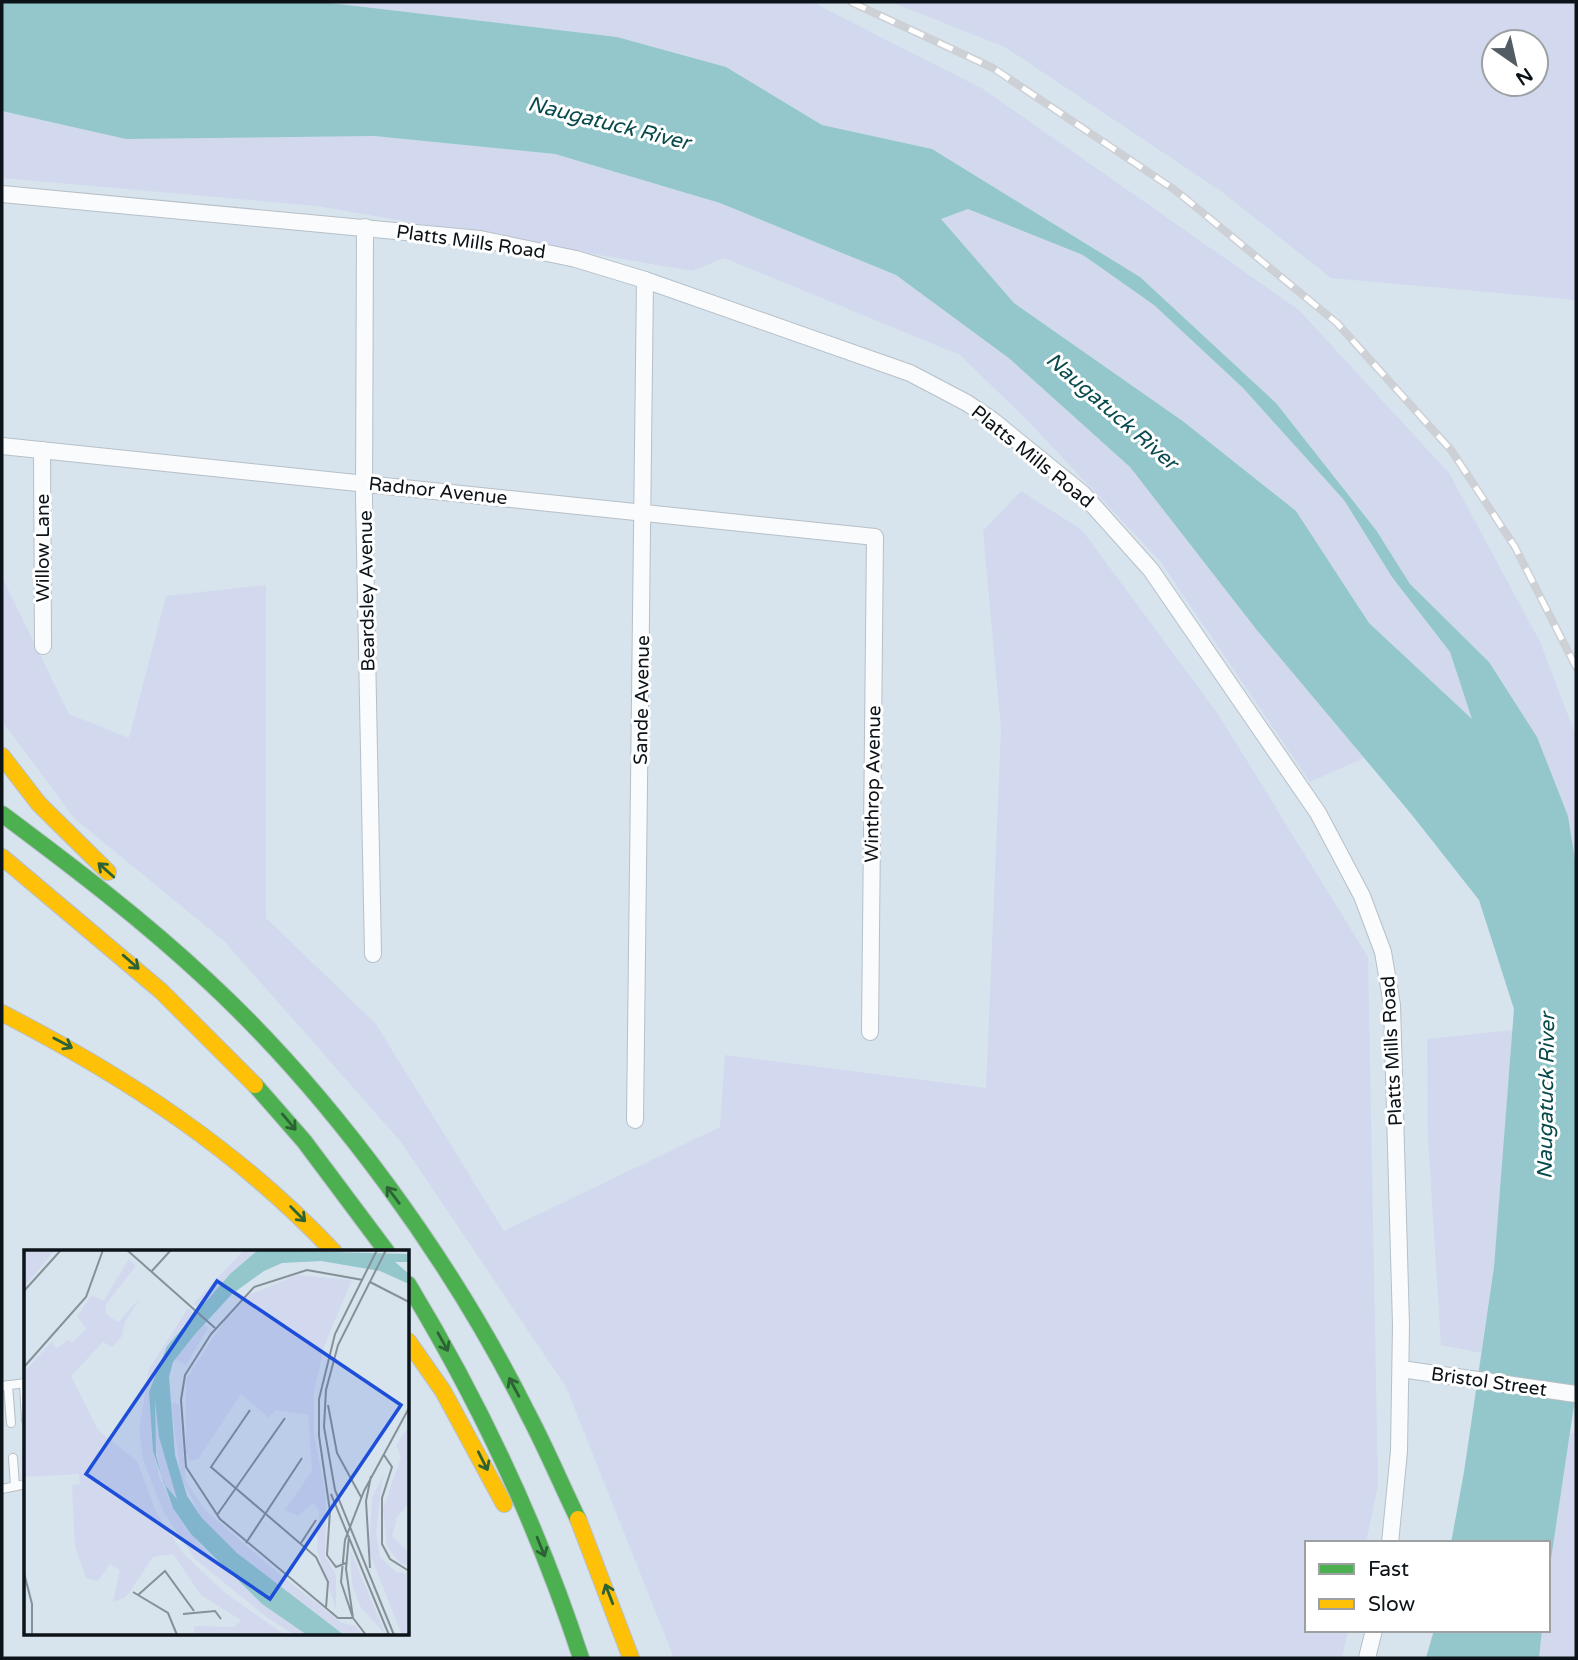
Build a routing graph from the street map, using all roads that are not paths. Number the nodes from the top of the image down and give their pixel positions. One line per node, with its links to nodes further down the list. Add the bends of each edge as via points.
1 (2, 194): 2 (street, Platts Mills Road)
2 (366, 227): 3 (street, Platts Mills Road, via 514,244); 6 (street, Beardsley Avenue)
3 (645, 279): 7 (street, Sande Avenue); 22 (street, Platts Mills Road, via 876,359 967,403 1083,494 1131,545 1172,600 1333,838 1383,952 1392,1005)
4 (2, 446): 5 (street, Radnor Avenue)
5 (42, 450): 6 (street, Radnor Avenue); 9 (street, Willow Lane)
6 (364, 483): 7 (street, Radnor Avenue); 13 (street, Beardsley Avenue)
7 (643, 511): 8 (street, Radnor Avenue); 17 (street, Sande Avenue)
8 (875, 537): 15 (street, Winthrop Avenue)
9 (43, 646)
10 (2, 755): 16 (highway, one-way to 10, via 194,953 46,811)
11 (2, 814): 16 (highway, via 125,909)
12 (2, 857): 19 (highway, one-way to 19, via 102,937 199,1024 287,1120)
13 (373, 954)
14 (7, 1016): 18 (highway, one-way to 18, via 114,1072 190,1123 264,1182)
15 (870, 1032)
16 (270, 1045): 35 (highway, one-way to 16, via 567,1493 472,1313 401,1204)
17 (635, 1120)
18 (332, 1250)
19 (385, 1250)
20 (410, 1287): 34 (highway, one-way to 34, via 500,1450)
21 (410, 1344): 33 (highway, one-way to 33, via 481,1458)
22 (1401, 1369): 25 (street, Bristol Street); 31 (street, Platts Mills Road)
23 (24, 1383): 24 (lane)
24 (5, 1386): 26 (lane)
25 (1576, 1394)
26 (11, 1423)
27 (13, 1458): 29 (lane)
28 (24, 1485): 29 (lane)
29 (15, 1486): 30 (lane)
30 (2, 1489)
31 (1390, 1541)
32 (1374, 1632): 36 (street)
33 (568, 1658)
34 (581, 1658)
35 (631, 1658)
36 (1367, 1658)

